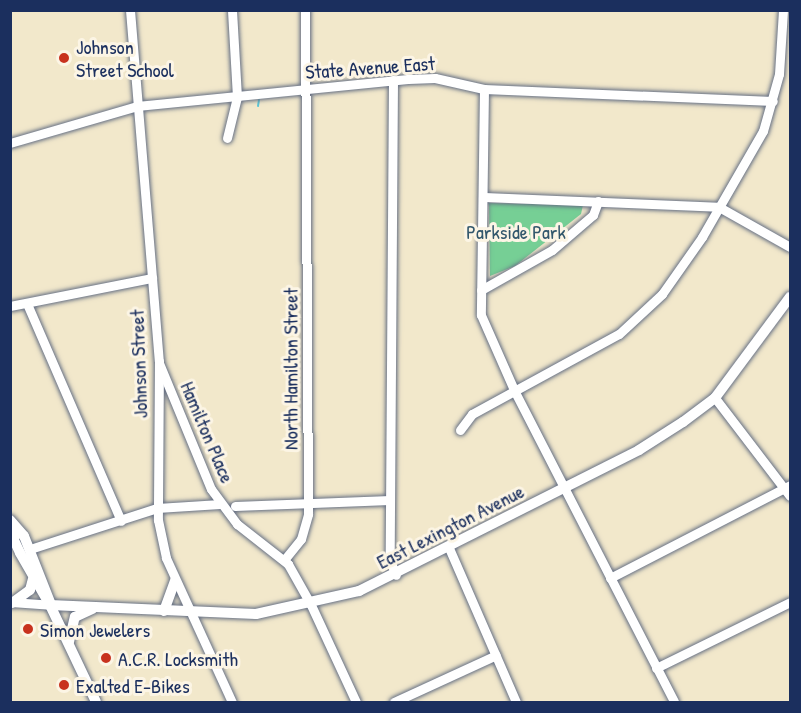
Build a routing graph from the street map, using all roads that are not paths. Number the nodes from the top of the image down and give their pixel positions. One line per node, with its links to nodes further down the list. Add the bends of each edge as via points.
1 (130, 10): 10 (street, Johnson Street)
2 (232, 10): 8 (street)
3 (305, 10): 6 (street, North Hamilton Street)
4 (783, 10): 9 (street)
5 (393, 81): 6 (street, State Avenue East); 7 (street, State Avenue East, via 435,78); 30 (street)
6 (306, 89): 8 (street, State Avenue East); 31 (street, North Hamilton Street)
7 (484, 89): 9 (street, State Avenue East); 13 (street)
8 (237, 97): 10 (street, State Avenue East); 11 (street)
9 (773, 101): 15 (street, via 763,131)
10 (137, 106): 12 (street, State Avenue East); 17 (street, Johnson Street)
11 (227, 138)
12 (10, 143)
13 (483, 197): 14 (street); 18 (street)
14 (598, 201): 15 (street); 18 (street, via 592,214 552,250)
15 (719, 207): 16 (street); 23 (street, via 682,267 644,313 619,334)
16 (790, 247)
17 (152, 278): 21 (street); 22 (street, Johnson Street)
18 (481, 290): 23 (street, via 481,315)
19 (790, 297): 24 (main road, East Lexington Avenue)
20 (10, 306): 21 (street)
21 (28, 306): 35 (street)
22 (159, 361): 25 (street, Johnson Street); 26 (street, Hamilton Place)
23 (515, 392): 27 (street, via 472,414); 28 (street)
24 (715, 398): 28 (main road, East Lexington Avenue, via 657,440); 29 (street)
25 (157, 404): 26 (street, via 169,405); 34 (street, Johnson Street)
26 (180, 418): 32 (street, Hamilton Place)
27 (460, 430)
28 (564, 489): 37 (main road, East Lexington Avenue); 41 (street)
29 (789, 490): 41 (street)
30 (390, 500): 31 (street); 40 (street, via 390,561)
31 (308, 503): 33 (street); 39 (street, North Hamilton Street, via 301,539)
32 (220, 504): 34 (street); 39 (street, Hamilton Place, via 237,524)
33 (236, 506)
34 (158, 508): 35 (street); 43 (street, Johnson Street, via 166,558)
35 (121, 521): 38 (street)
36 (13, 524): 38 (main road); 42 (main road, via 14,540)
37 (449, 548): 40 (main road, East Lexington Avenue); 52 (street)
38 (30, 549): 47 (main road, via 48,588)
39 (284, 560): 46 (street)
40 (396, 574): 46 (main road, East Lexington Avenue, via 359,591)
41 (610, 578): 53 (street)
42 (33, 579): 44 (main road, via 30,590); 47 (main road)
43 (175, 580): 49 (main road); 50 (street, Johnson Street)
44 (11, 602): 47 (street)
45 (790, 602): 53 (street)
46 (311, 604): 50 (main road, East Lexington Avenue, via 256,614); 56 (street)
47 (50, 605): 48 (main road, East Lexington Avenue); 51 (main road)
48 (95, 608): 49 (main road, East Lexington Avenue); 51 (main road, via 75,618)
49 (164, 611): 50 (main road, East Lexington Avenue)
50 (189, 613): 55 (street, Johnson Street)
51 (69, 645): 54 (main road)
52 (496, 655): 57 (street); 58 (street)
53 (657, 668): 59 (street)
54 (96, 702)
55 (232, 702)
56 (356, 702)
57 (394, 702)
58 (516, 702)
59 (674, 702)

